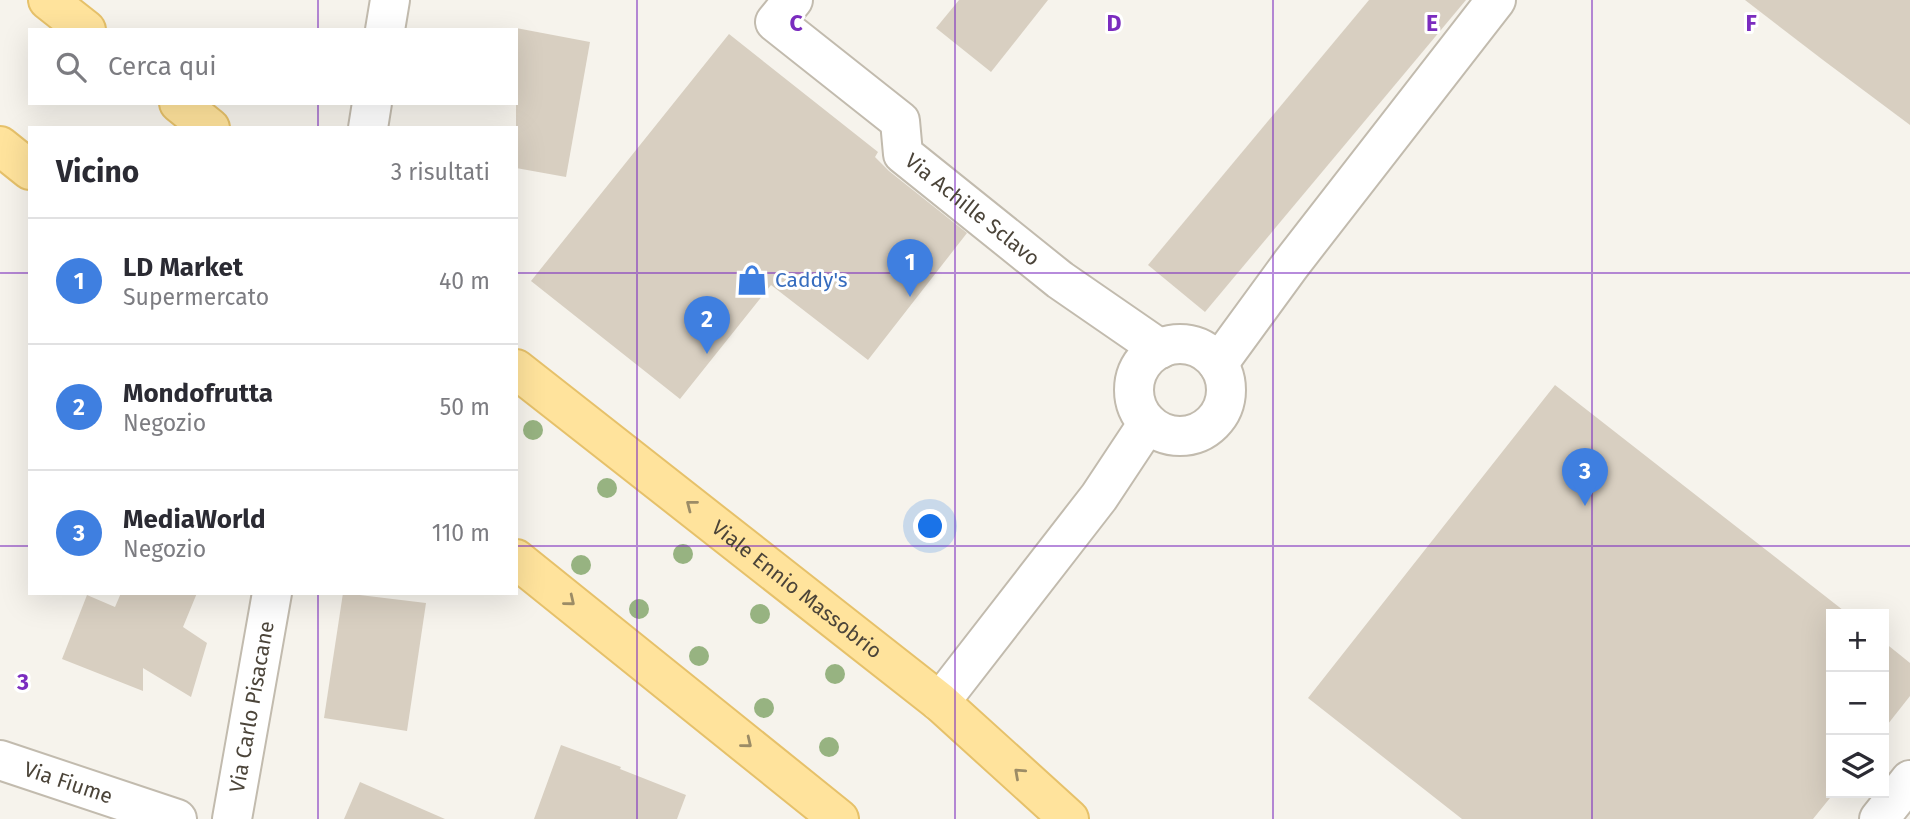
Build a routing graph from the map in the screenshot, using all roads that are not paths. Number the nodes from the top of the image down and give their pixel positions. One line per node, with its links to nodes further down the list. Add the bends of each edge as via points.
1 (48, 0): 5 (main road)
2 (390, 0): 6 (street)
3 (1496, 0): 13 (street)
4 (784, 11): 14 (street, Via Achille Sclavo, via 900,121 902,154 1060,280)
5 (83, 28)
6 (385, 28)
7 (181, 105): 9 (main road)
8 (372, 105): 10 (street)
9 (208, 126)
10 (368, 126)
11 (0, 146): 12 (main road)
12 (28, 168)
13 (1213, 358): 14 (street, via 1184,344); 16 (street, via 1226,392 1216,419 1192,435 1178,436)
14 (1149, 362): 16 (street, via 1134,387 1135,401)
15 (518, 371): 19 (main road, Viale Ennio Massobrio, one-way to 15)
16 (1156, 428): 19 (street)
17 (518, 561): 22 (main road, one-way to 22)
18 (272, 595): 24 (street, Via Carlo Pisacane)
19 (940, 702): 25 (main road, Viale Ennio Massobrio, one-way to 19)
20 (0, 760): 23 (street, Via Fiume)
21 (1910, 780): 26 (street)
22 (837, 818)
23 (177, 819)
24 (232, 819)
25 (1069, 819)
26 (1879, 819)

